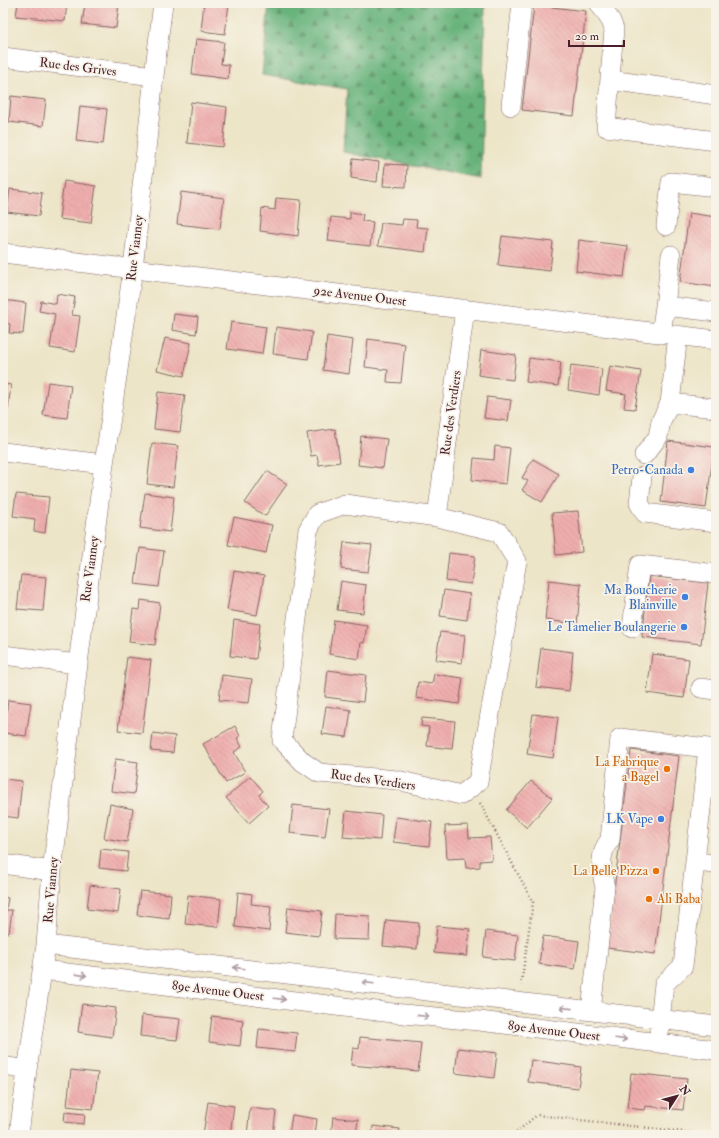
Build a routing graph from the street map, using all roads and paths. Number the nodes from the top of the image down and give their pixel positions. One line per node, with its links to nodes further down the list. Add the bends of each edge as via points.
1 (163, 3): 5 (street, Rue Vianney)
2 (522, 3): 8 (street)
3 (599, 3): 6 (street, via 614,29)
4 (3, 57): 5 (street, Rue des Grives)
5 (154, 76): 14 (street, Rue Vianney)
6 (610, 80): 7 (street); 9 (street, via 606,127)
7 (716, 95)
8 (511, 106)
9 (716, 141)
10 (716, 188): 11 (street, via 671,182)
11 (666, 226)
12 (3, 253): 14 (street, 92e Avenue Ouest)
13 (670, 255): 15 (street)
14 (134, 269): 16 (street, 92e Avenue Ouest); 24 (street, Rue Vianney)
15 (664, 306): 17 (street); 18 (street)
16 (465, 309): 18 (street, 92e Avenue Ouest); 26 (street, Rue des Verdiers)
17 (716, 312)
18 (670, 334): 19 (street, 92e Avenue Ouest); 20 (street)
19 (716, 340)
20 (670, 403): 21 (street); 23 (street, via 661,421 658,437)
21 (716, 408)
22 (3, 452): 24 (street)
23 (644, 455)
24 (104, 464): 31 (street, Rue Vianney)
25 (642, 477): 27 (street, via 639,503 645,513)
26 (437, 517): 26 (street, Rue des Verdiers, via 345,504 317,514 308,530 282,740 303,762 320,773 398,780 461,795 478,782 517,561 499,532)
27 (716, 522)
28 (716, 574): 29 (street, via 640,565)
29 (632, 628)
30 (3, 655): 31 (street)
31 (78, 664): 36 (street, Rue Vianney)
32 (478, 800): 40 (path, via 533,902)
33 (695, 862): 35 (street); 41 (street, via 708,748 620,738 610,840 605,846 601,872 605,887); 43 (street, via 683,966 664,984)
34 (3, 864): 36 (street)
35 (716, 864)
36 (52, 871): 37 (street, Rue Vianney)
37 (46, 945): 38 (street, Rue Vianney); 39 (street, 89e Avenue Ouest, one-way to 37)
38 (42, 970): 42 (street, 89e Avenue Ouest, one-way to 42); 48 (street, Rue Vianney)
39 (396, 987): 41 (street, 89e Avenue Ouest, one-way to 39); 42 (street)
40 (520, 991)
41 (591, 1011): 43 (street, 89e Avenue Ouest)
42 (393, 1013): 45 (street, 89e Avenue Ouest, one-way to 45)
43 (660, 1018): 44 (street, 89e Avenue Ouest); 45 (street)
44 (716, 1026)
45 (657, 1043): 46 (street, 89e Avenue Ouest)
46 (716, 1050)
47 (3, 1066): 48 (street)
48 (27, 1070): 49 (street, Rue Vianney)
49 (19, 1135)
50 (513, 1135): 51 (path, via 537,1115)
51 (709, 1135)

